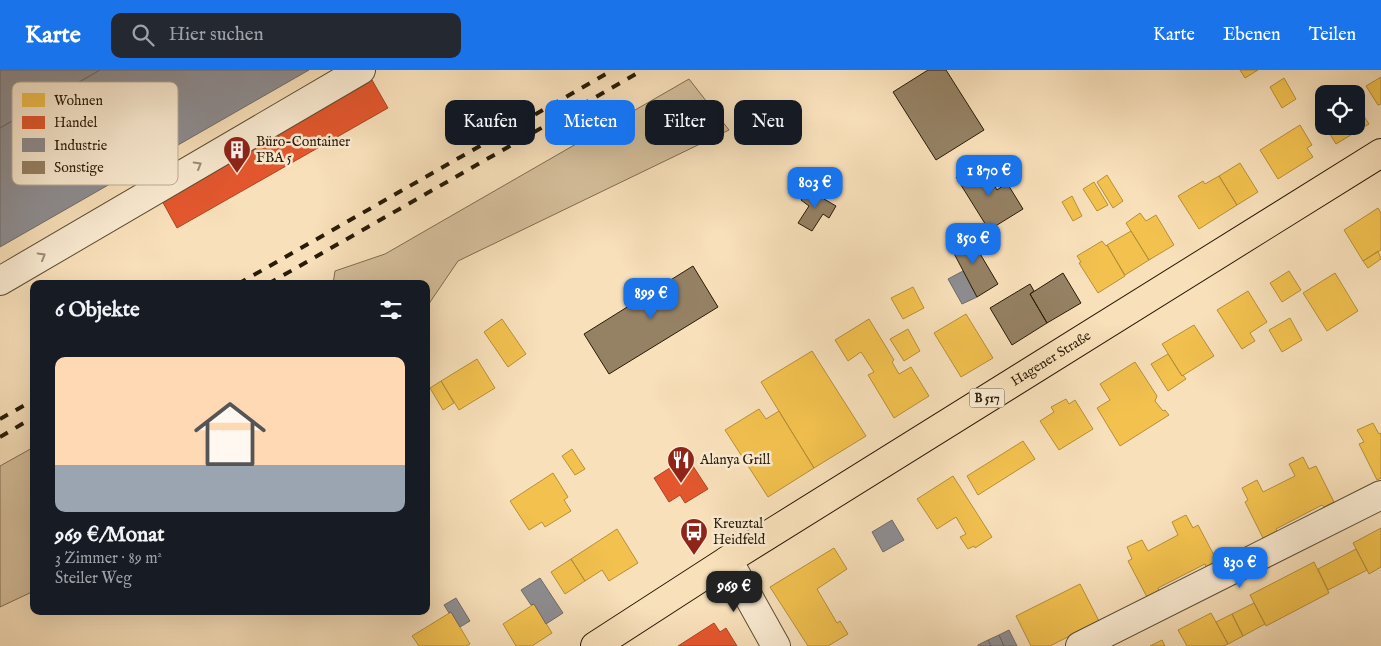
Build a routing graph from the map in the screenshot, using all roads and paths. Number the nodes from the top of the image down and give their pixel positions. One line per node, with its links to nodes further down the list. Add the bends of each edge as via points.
1 (360, 70): 3 (street, one-way to 1)
2 (1381, 153): 7 (main road, Hagener Straße / B 517)
3 (178, 176)
4 (163, 185): 5 (street, one-way to 4)
5 (0, 280)
6 (1381, 495): 10 (street)
7 (728, 560): 8 (main road, Hagener Straße / B 517); 9 (street)
8 (594, 646)
9 (776, 646)
10 (1080, 646)

